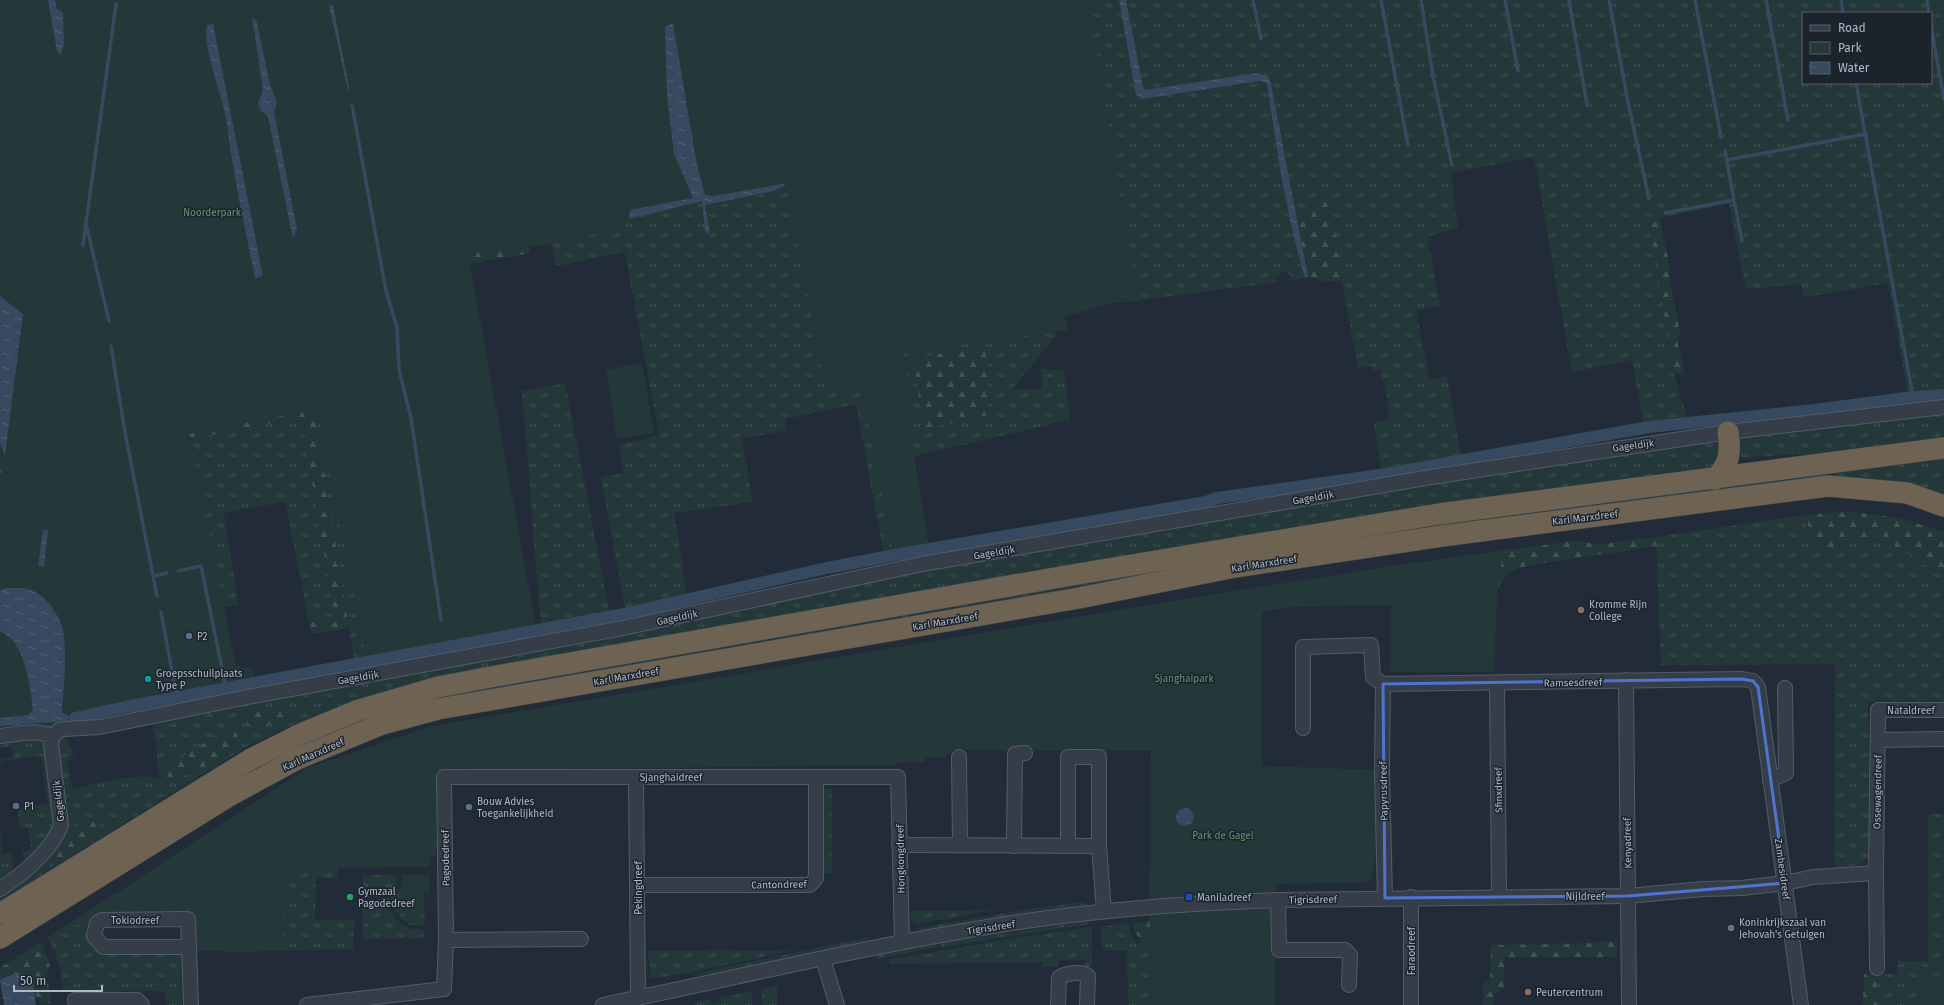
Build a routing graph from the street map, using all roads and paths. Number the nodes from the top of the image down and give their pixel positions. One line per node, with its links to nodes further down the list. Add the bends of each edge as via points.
1 (1944, 407): 2 (street, Gageldijk)
2 (1729, 441): 4 (highway, via 1744,465); 5 (highway, via 1722,472); 16 (street, Gageldijk, via 1495,466 922,564 618,629 242,698 100,727 64,729)
3 (1944, 448): 4 (highway, Karl Marxdreef)
4 (1763, 473): 5 (highway, Karl Marxdreef)
5 (1715, 479): 41 (highway, Karl Marxdreef, via 1439,514 1072,575 438,687 359,710 301,734 250,760)
6 (1944, 506): 42 (highway, Karl Marxdreef, via 1907,493 1828,486 1442,536 1235,567 1071,599 438,709 382,724 297,759 229,796)
7 (1626, 680): 8 (street, Ramsesdreef); 9 (street, Ramsesdreef); 36 (street, Kenyadreef)
8 (1753, 681): 25 (street, Zambesidreef, via 1758,687)
9 (1498, 683): 10 (street, Ramsesdreef); 35 (street, Sfinxdreef)
10 (1388, 684): 14 (street, via 1373,678 1371,645 1303,647); 38 (street, Papyrusdreef, via 1382,770)
11 (1785, 688): 25 (street, via 1786,773)
12 (1878, 710): 13 (street, Nataldreef); 18 (street, Ossewagendreef)
13 (1944, 710)
14 (1303, 728)
15 (0, 736): 16 (street, via 36,732)
16 (53, 736): 34 (street, Gageldijk, via 51,744 61,825 58,834 43,853)
17 (1944, 739): 18 (street)
18 (1878, 740): 31 (street, Ossewagendreef)
19 (1025, 753): 28 (street, via 1015,754)
20 (959, 757): 27 (street)
21 (444, 777): 22 (street, Sjanghaidreef); 44 (street, Pagodedreef)
22 (636, 777): 23 (street, Sjanghaidreef); 33 (street, Pekingdreef)
23 (816, 777): 24 (street, Sjanghaidreef); 33 (street, Cantondreef, via 816,878 810,885)
24 (898, 777): 26 (street, Hongkongdreef)
25 (1770, 780): 32 (street, Zambesidreef)
26 (899, 845): 27 (street); 45 (street, Hongkongdreef)
27 (960, 845): 28 (street)
28 (1014, 846): 29 (street)
29 (1068, 846): 30 (street); 30 (street, via 1068,757 1099,757)
30 (1099, 846): 40 (street)
31 (1876, 873): 32 (street, via 1813,877); 48 (street, Ossewagendreef)
32 (1785, 883): 36 (street, Nijldreef); 62 (street, Zambesidreef)
33 (638, 885): 50 (street, Pekingdreef)
34 (0, 888)
35 (1500, 896): 36 (street, Nijldreef); 37 (street, Nijldreef)
36 (1628, 896): 61 (street, Kenyadreef)
37 (1411, 897): 38 (street, Nijldreef); 60 (street, Faraodreef)
38 (1385, 898): 39 (street, Tigrisdreef)
39 (1278, 900): 40 (street, Tigrisdreef, via 1229,901); 49 (street, via 1279,950 1345,950 1350,955)
40 (1104, 911): 45 (street, Tigrisdreef)
41 (0, 914)
42 (0, 938)
43 (581, 939): 44 (street)
44 (446, 940): 51 (street, Pagodedreef, via 444,989)
45 (902, 942): 47 (street, Tigrisdreef)
46 (188, 947): 46 (street, Tokiodreef, via 188,919 102,920 97,923 94,936 102,947); 54 (street, Tokiodreef)
47 (823, 959): 50 (street, Tigrisdreef); 57 (street)
48 (1877, 968)
49 (1349, 985)
50 (638, 998): 56 (street, Tigrisdreef)
51 (353, 1002): 55 (street)
52 (76, 1005): 53 (street, via 75,1000 137,1000)
53 (142, 1005)
54 (192, 1005)
55 (307, 1005)
56 (603, 1005)
57 (837, 1005)
58 (1058, 1005): 59 (street, via 1059,978 1064,974 1084,973 1088,976)
59 (1087, 1005)
60 (1411, 1005)
61 (1629, 1005)
62 (1801, 1005)

